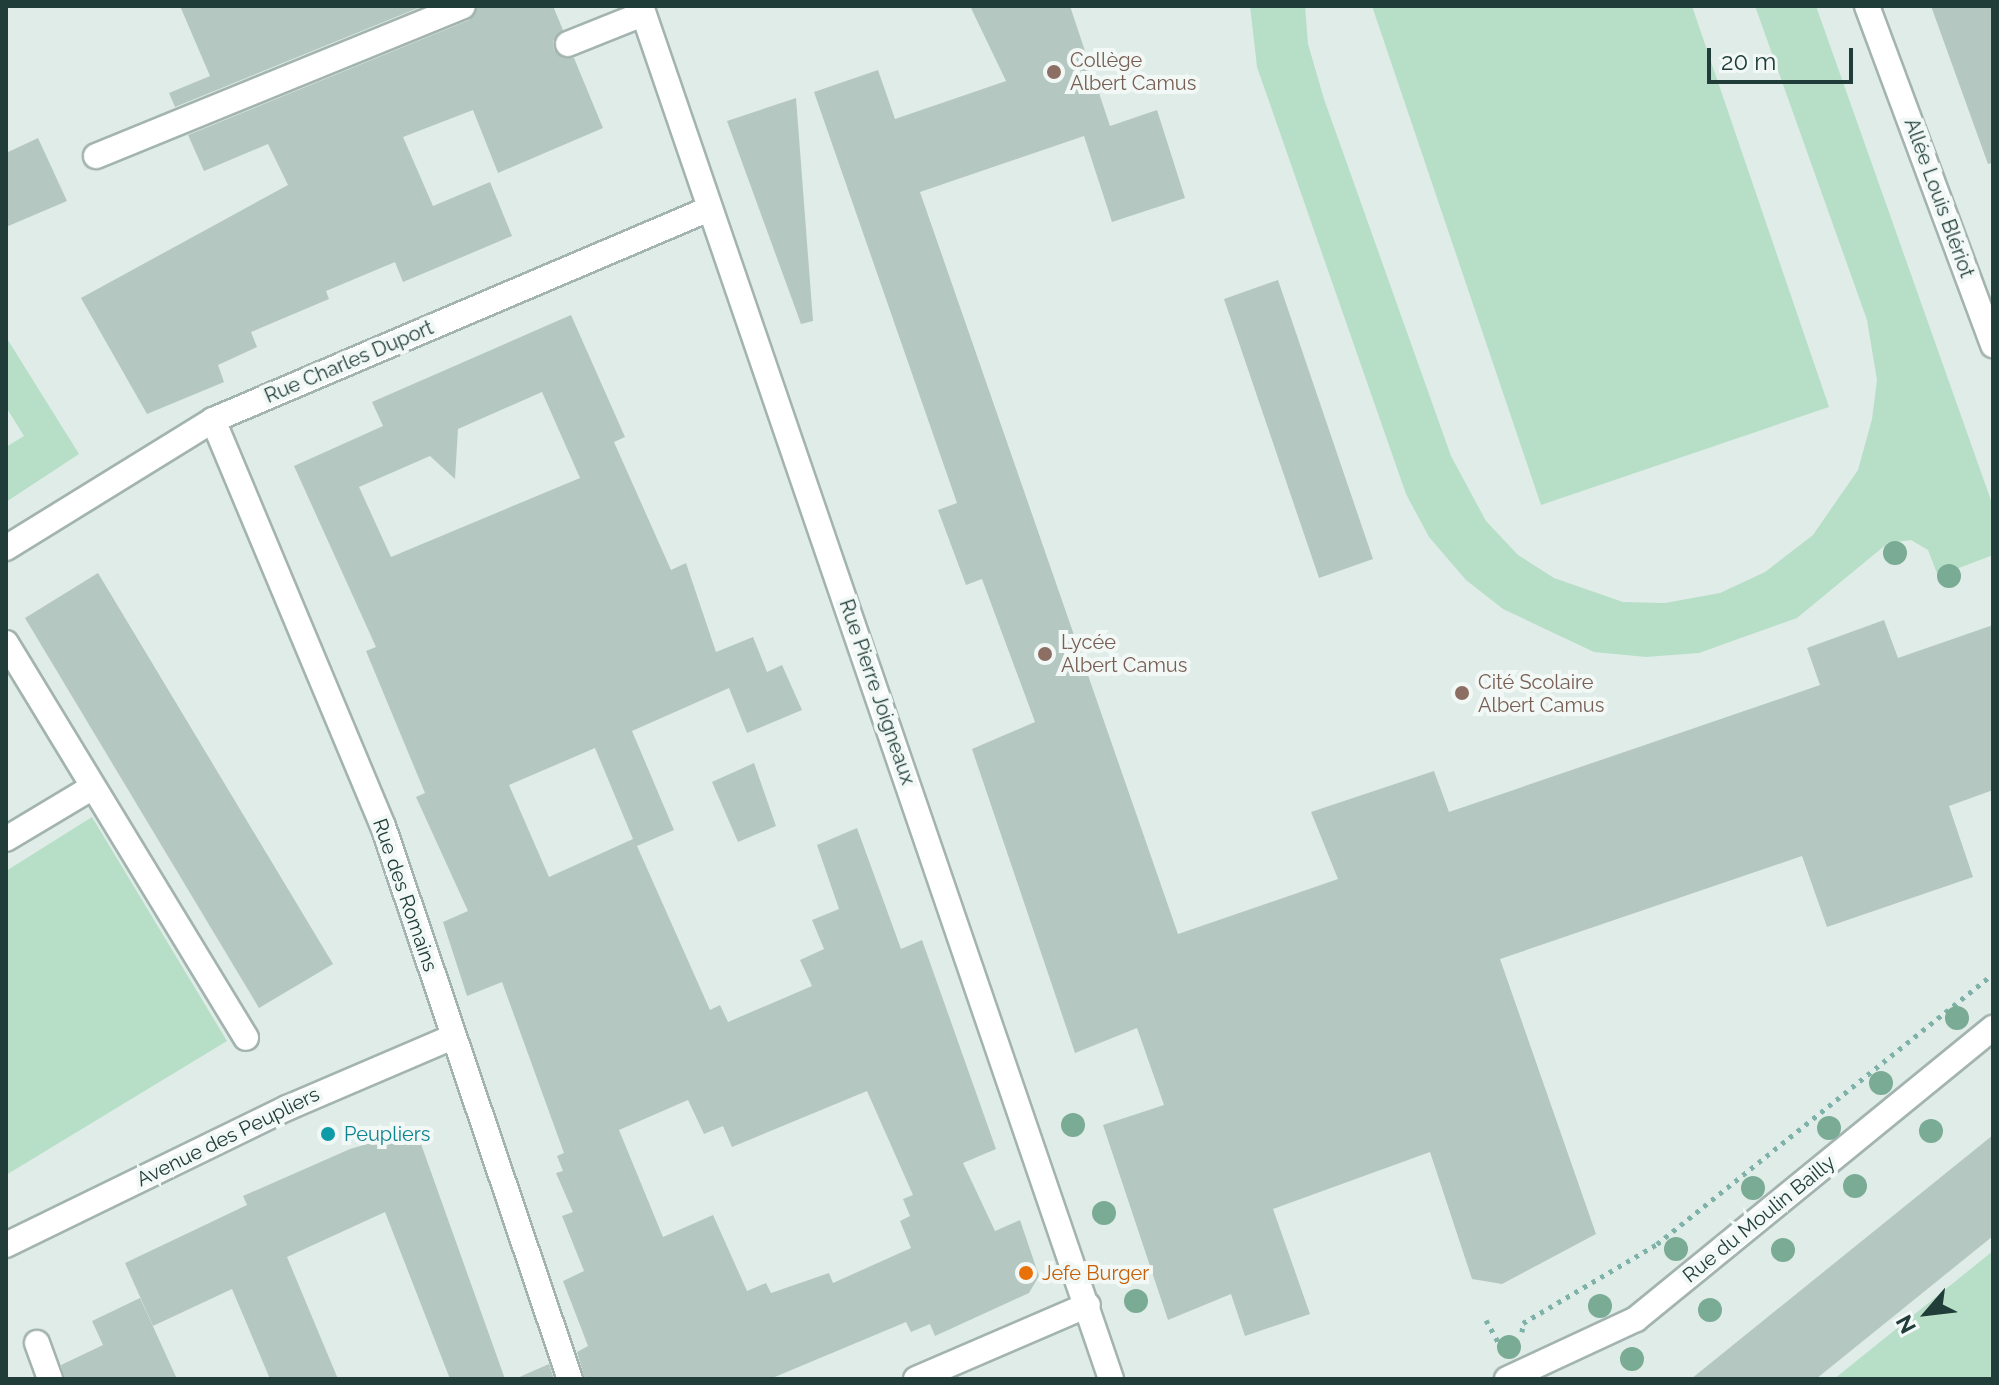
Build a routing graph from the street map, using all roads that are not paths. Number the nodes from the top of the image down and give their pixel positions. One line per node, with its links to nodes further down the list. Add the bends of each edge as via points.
1 (463, 6): 5 (street)
2 (1867, 6): 7 (street, Allée Louis Blériot)
3 (642, 10): 4 (street); 6 (street, Rue Pierre Joigneaux)
4 (568, 44)
5 (96, 156)
6 (709, 209): 8 (street, Rue Charles Duport); 17 (street, Rue Pierre Joigneaux)
7 (1993, 345)
8 (213, 420): 9 (street, Rue Charles Duport); 14 (street, Rue des Romains, via 383,826)
9 (6, 548)
10 (6, 643): 11 (street)
11 (93, 787): 12 (street); 15 (street)
12 (6, 839)
13 (1993, 1028): 19 (street, Rue du Moulin Bailly, via 1636,1319)
14 (453, 1037): 16 (street, Avenue des Peupliers, via 287,1108); 21 (street, Rue des Romains)
15 (246, 1038)
16 (6, 1245)
17 (1088, 1305): 22 (street); 23 (street, Rue Pierre Joigneaux)
18 (37, 1343): 20 (street)
19 (1514, 1377)
20 (50, 1379)
21 (570, 1379)
22 (916, 1379)
23 (1111, 1379)

